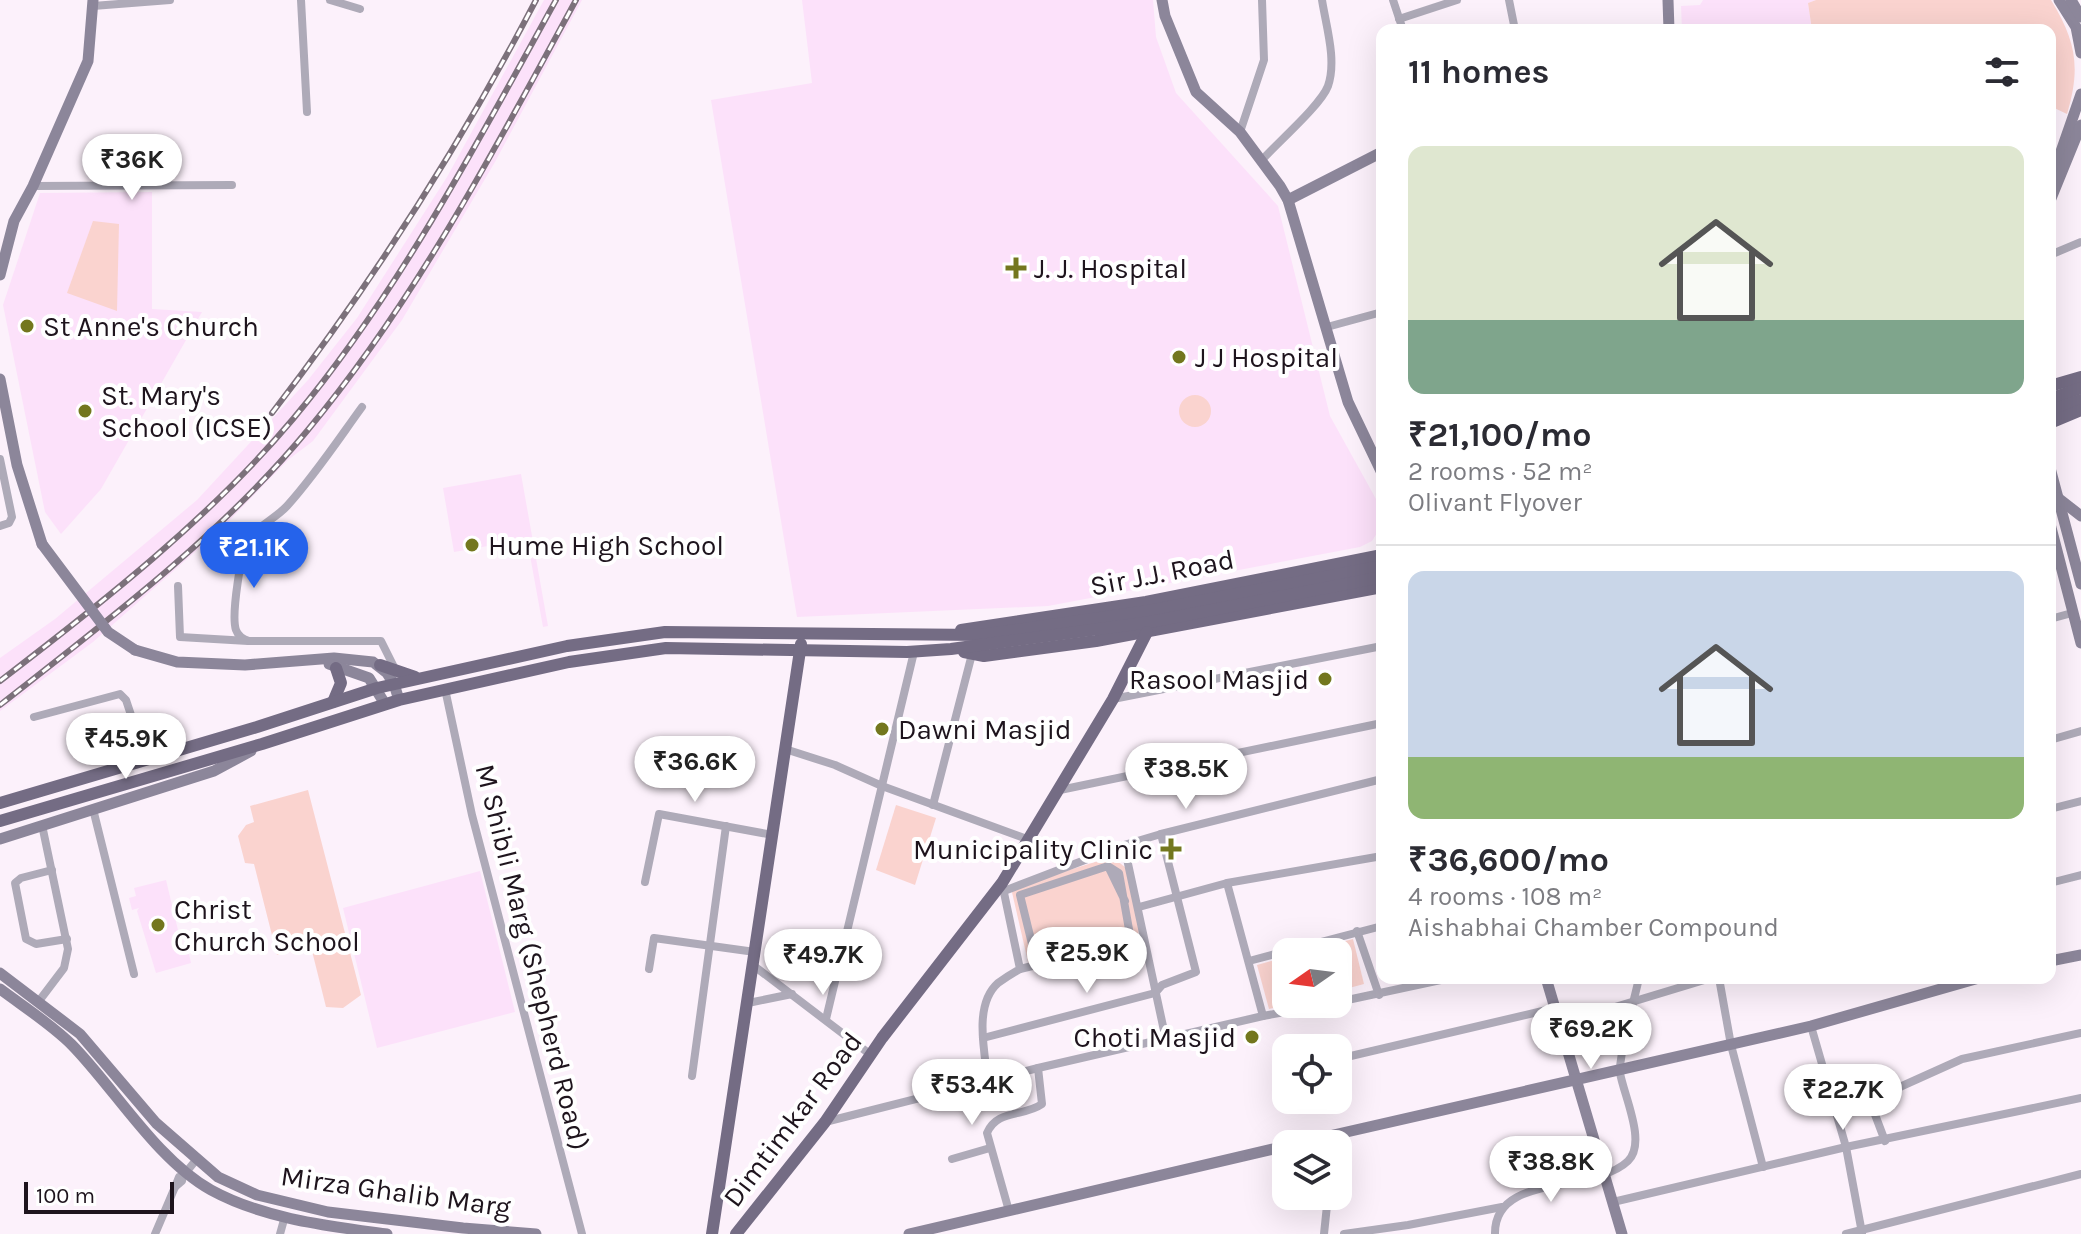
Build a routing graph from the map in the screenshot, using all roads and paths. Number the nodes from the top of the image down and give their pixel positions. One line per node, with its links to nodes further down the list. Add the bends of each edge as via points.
1 (170, 0): 13 (street)
2 (301, 0): 22 (street)
3 (330, 0): 14 (street)
4 (1162, 0): 24 (main road, via 1196,92)
5 (1262, 0): 24 (street, via 1264,60)
6 (1322, 0): 26 (street, via 1332,62 1328,88)
7 (1393, 0): 15 (street)
8 (1457, 0): 15 (street)
9 (1509, 0): 18 (street)
10 (1668, 0): 19 (main road)
11 (2059, 0): 16 (main road)
12 (2071, 0): 16 (main road)
13 (93, 3): 30 (main road, via 88,61)
14 (360, 9)
15 (1399, 19): 17 (street)
16 (2079, 23): 20 (main road)
17 (1401, 24)
18 (1514, 24)
19 (1669, 24)
20 (2081, 53)
21 (2081, 94): 23 (main road)
22 (307, 112)
23 (2079, 119): 27 (main road); 28 (main road)
24 (1240, 132): 26 (main road)
25 (1376, 155): 31 (main road)
26 (1262, 160): 31 (main road)
27 (2056, 167)
28 (2056, 184)
29 (232, 185): 30 (street)
30 (33, 186): 34 (main road, via 14,221)
31 (1288, 200): 36 (main road)
32 (2081, 242): 33 (street)
33 (2056, 252)
34 (0, 275)
35 (1376, 314): 36 (street)
36 (1327, 327): 48 (main road, via 1348,402)
37 (2081, 377): 39 (main road)
38 (0, 379): 72 (main road, bridge, via 17,465 42,544 108,632 135,650 177,662)
39 (2056, 384)
40 (2081, 388): 41 (main road)
41 (2056, 397)
42 (2081, 400): 44 (main road)
43 (362, 407): 65 (street, via 309,481 246,543 234,620 241,639)
44 (2056, 409)
45 (2081, 410): 46 (main road)
46 (2056, 420)
47 (0, 459): 52 (street, via 12,517)
48 (1376, 460)
49 (2056, 490): 50 (main road)
50 (2058, 498): 51 (main road); 57 (main road)
51 (2080, 512)
52 (0, 526)
53 (1376, 557): 62 (main road)
54 (1376, 557): 64 (main road, Sir J.J. Road)
55 (2056, 564): 60 (main road)
56 (1376, 578): 62 (main road)
57 (2081, 584)
58 (178, 586): 65 (street, via 180,637)
59 (1376, 588): 62 (main road, Sir J.J. Road)
60 (2072, 613): 61 (street); 66 (main road)
61 (2056, 617)
62 (1139, 623): 64 (main road); 69 (main road); 71 (main road, Sir J.J. Road, via 984,656); 78 (main road, Dimtimkar Road)
63 (802, 633): 64 (main road); 68 (main road); 75 (main road, via 665,632 567,646 420,678)
64 (950, 633)
65 (249, 641): 75 (street, via 381,641)
66 (2081, 643)
67 (1376, 647): 78 (street)
68 (800, 649): 70 (main road); 77 (main road, via 666,648); 87 (main road)
69 (951, 649): 70 (main road); 71 (main road, Sir J.J. Road)
70 (914, 652): 90 (street)
71 (972, 654): 94 (street)
72 (322, 660): 73 (main road, via 350,658); 74 (main road)
73 (380, 665): 75 (main road)
74 (336, 668): 76 (main road, via 357,672); 80 (main road, via 341,683)
75 (395, 678): 76 (main road); 79 (main road)
76 (377, 688): 80 (main road); 81 (main road)
77 (445, 689): 79 (main road); 188 (street, M Shibli Marg (Shepherd Road), via 472,815)
78 (1113, 699): 91 (main road, Dimtimkar Road)
79 (399, 700): 81 (main road)
80 (333, 702): 88 (main road)
81 (385, 704): 86 (main road)
82 (34, 717): 88 (street, via 120,694)
83 (1376, 724): 91 (street)
84 (2081, 731): 85 (street)
85 (2056, 738)
86 (262, 744): 96 (main road, via 214,771); 97 (main road)
87 (785, 749): 90 (street); 101 (main road)
88 (146, 760): 93 (main road)
89 (1376, 780): 100 (street)
90 (882, 786): 94 (street); 146 (street)
91 (1060, 790): 103 (main road, Dimtimkar Road)
92 (2081, 801): 95 (street)
93 (0, 803)
94 (933, 805): 103 (street)
95 (2056, 807)
96 (93, 809): 98 (main road); 128 (street)
97 (0, 821)
98 (42, 825): 102 (main road); 106 (street)
99 (726, 826): 101 (street); 109 (street, via 659,814); 119 (street)
100 (1161, 834): 104 (street); 112 (street)
101 (773, 835): 120 (main road)
102 (0, 839)
103 (1027, 839): 111 (main road, Dimtimkar Road)
104 (1124, 845): 111 (street); 114 (street)
105 (1376, 857): 110 (street)
106 (52, 870): 117 (street); 117 (street, via 15,883 26,939 36,944)
107 (2081, 875): 108 (street)
108 (2056, 881)
109 (645, 882)
110 (1227, 883): 112 (street); 123 (street)
111 (1003, 887): 126 (street); 153 (main road, Dimtimkar Road)
112 (1177, 895): 114 (street); 136 (street, via 1196,972)
113 (1125, 901): 113 (street, via 1119,873 1108,866 1020,895 1035,956 1130,935)
114 (1139, 907): 118 (street)
115 (1376, 927): 116 (street)
116 (1357, 931): 123 (street); 138 (street)
117 (67, 939): 140 (street, via 64,968)
118 (1143, 939): 126 (street); 136 (street)
119 (710, 946): 120 (street); 125 (street, via 654,938); 158 (street)
120 (755, 952): 124 (main road)
121 (2081, 955): 122 (main road)
122 (2056, 960)
123 (1249, 961): 145 (street)
124 (754, 966): 137 (street); 142 (main road)
125 (649, 969)
126 (1020, 969): 150 (street, via 996,984 986,1001)
127 (0, 973): 140 (main road, Mirza Ghalib Marg)
128 (134, 974)
129 (1425, 984): 138 (street)
130 (1548, 984): 143 (main road)
131 (1638, 984): 141 (street)
132 (1692, 984): 141 (street)
133 (1720, 984): 152 (street)
134 (1958, 984): 148 (main road)
135 (0, 989): 172 (main road, Mirza Ghalib Marg, via 71,1044)
136 (1155, 993): 150 (street); 151 (street)
137 (792, 994): 142 (street); 146 (street)
138 (1379, 995): 139 (street)
139 (1352, 1000)
140 (39, 1001): 170 (main road, Mirza Ghalib Marg, via 80,1034 156,1123)
141 (1634, 1002): 147 (street); 156 (street)
142 (748, 1003): 189 (main road)
143 (1555, 1008): 147 (main road); 154 (street)
144 (1272, 1014): 145 (street)
145 (1263, 1016): 151 (street)
146 (826, 1019): 153 (street)
147 (1559, 1024): 159 (main road)
148 (1811, 1026): 152 (main road); 157 (street)
149 (2081, 1033): 162 (street, via 1962,1059)
150 (983, 1038): 160 (street)
151 (1166, 1040): 155 (street)
152 (1731, 1045): 156 (main road); 171 (street)
153 (871, 1055): 163 (main road, Dimtimkar Road)
154 (1352, 1056)
155 (1038, 1068): 160 (street); 167 (street, via 1042,1104 991,1123)
156 (1619, 1069): 159 (main road); 173 (street, via 1637,1138 1627,1162)
157 (1826, 1070): 162 (street); 166 (street)
158 (692, 1076)
159 (1575, 1081): 164 (main road); 173 (main road)
160 (988, 1082): 163 (street)
161 (2081, 1098): 165 (street)
162 (1871, 1104): 165 (street)
163 (825, 1122): 190 (main road, Dimtimkar Road)
164 (1352, 1135)
165 (1885, 1141): 166 (street)
166 (1846, 1147): 171 (street); 183 (street)
167 (990, 1148): 169 (street); 178 (street)
168 (1272, 1149): 178 (main road)
169 (952, 1159)
170 (196, 1160): 172 (street); 181 (main road, Mirza Ghalib Marg, via 257,1195 328,1212)
171 (1763, 1167): 175 (street)
172 (185, 1174): 179 (main road, Mirza Ghalib Marg, via 243,1204); 184 (street)
173 (1603, 1174): 175 (main road); 176 (street, via 1514,1197)
174 (2081, 1174): 183 (street)
175 (1613, 1202): 195 (main road)
176 (1502, 1207): 180 (street); 194 (street)
177 (1327, 1210): 192 (street)
178 (1009, 1211): 182 (main road)
179 (285, 1216): 185 (street); 186 (main road, Mirza Ghalib Marg)
180 (1409, 1230): 193 (street)
181 (463, 1231): 187 (main road, Mirza Ghalib Marg)
182 (924, 1232): 191 (main road)
183 (1862, 1232): 196 (street)
184 (155, 1234)
185 (280, 1234)
186 (387, 1234)
187 (536, 1234)
188 (582, 1234)
189 (712, 1234)
190 (736, 1234)
191 (909, 1234)
192 (1324, 1234)
193 (1344, 1234)
194 (1495, 1234)
195 (1622, 1234)
196 (1846, 1234)

